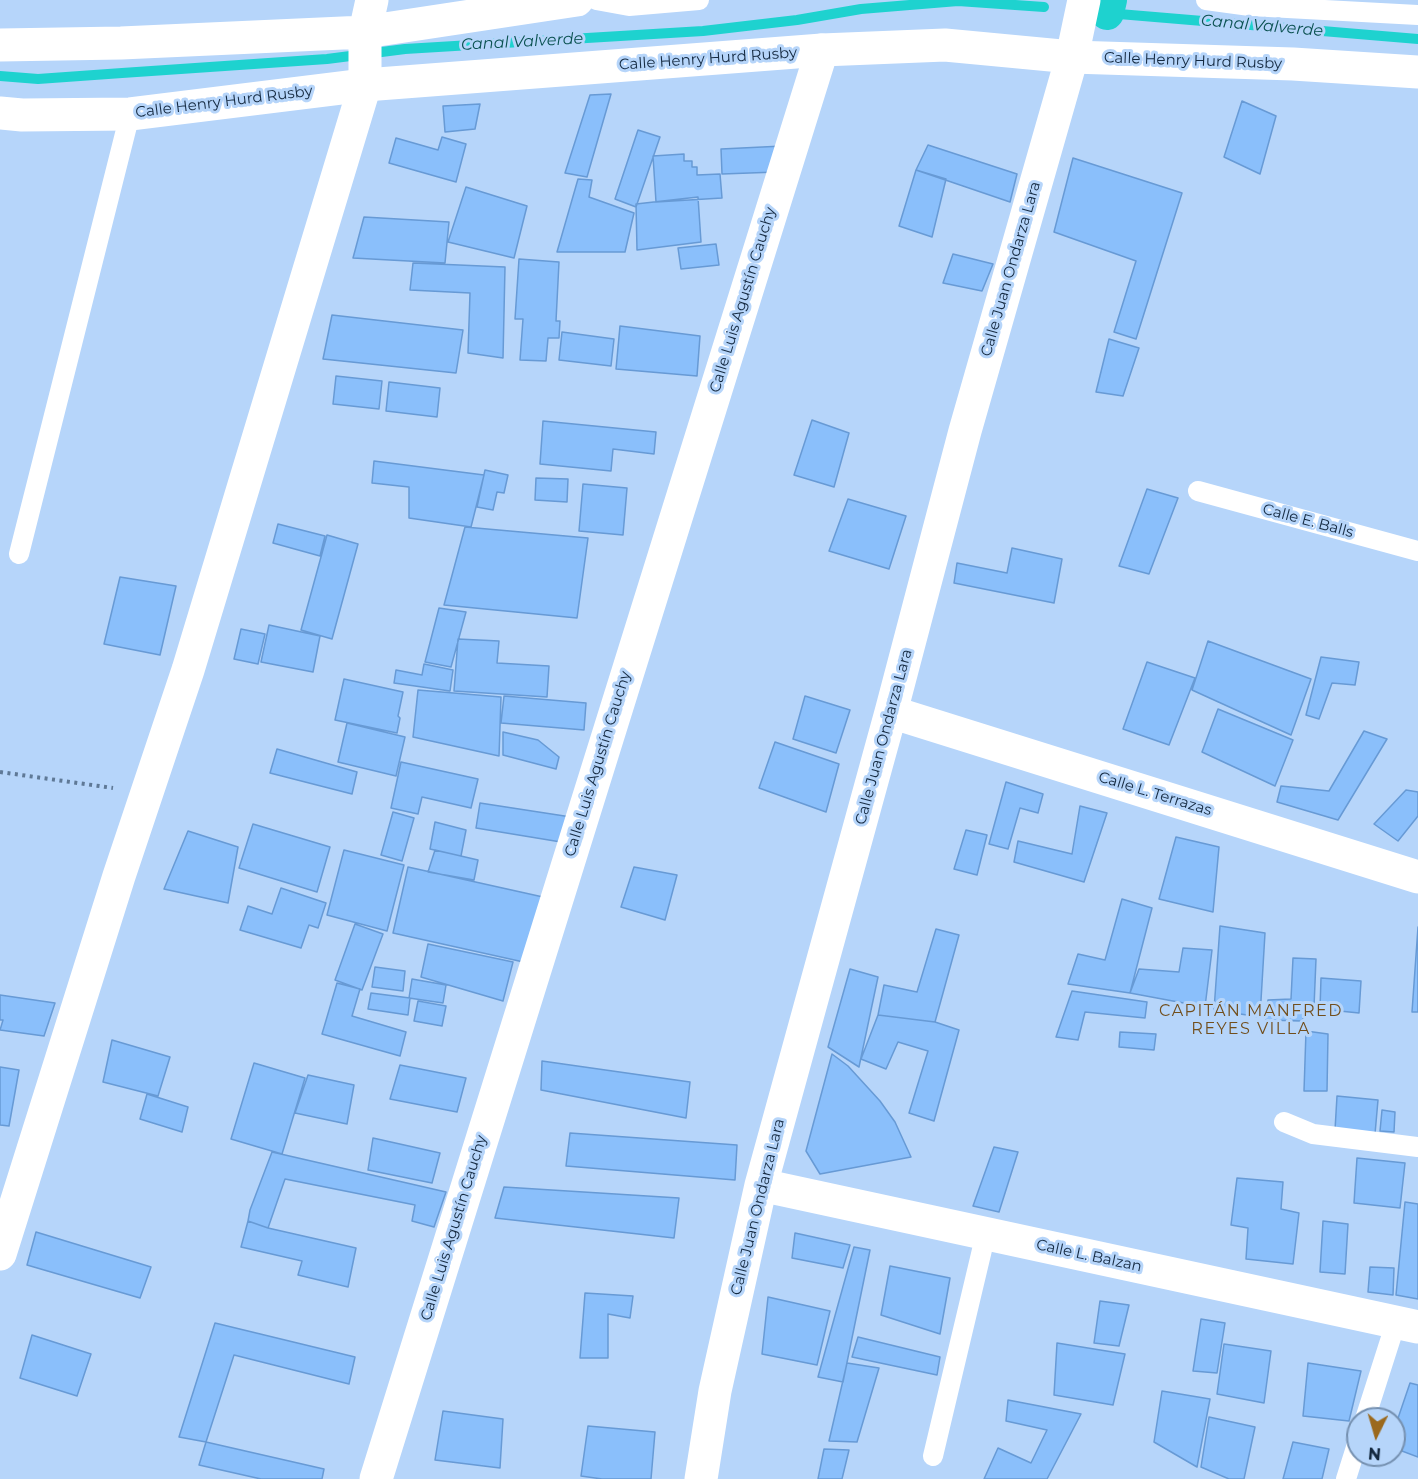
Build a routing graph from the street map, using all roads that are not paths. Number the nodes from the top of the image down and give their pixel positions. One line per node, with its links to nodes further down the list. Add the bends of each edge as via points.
1 (372, 0): 8 (street)
2 (577, 0): 8 (street)
3 (596, 0): 4 (lane, via 629,6)
4 (699, 0)
5 (1084, 0): 11 (street, Calle Juan Ondarza Lara)
6 (1206, 0): 7 (lane)
7 (1418, 15)
8 (365, 32): 9 (street, via 121,44); 13 (street)
9 (0, 45)
10 (822, 50): 11 (street, Calle Henry Hurd Rusby, via 945,45); 13 (street, Calle Henry Hurd Rusby); 29 (street, Calle Luis Agustín Cauchy)
11 (1072, 57): 12 (street, Calle Henry Hurd Rusby); 19 (street, Calle Juan Ondarza Lara, via 965,431)
12 (1418, 72)
13 (365, 86): 15 (street, Calle Henry Hurd Rusby); 25 (street, via 191,658)
14 (0, 113): 15 (street, Calle Henry Hurd Rusby)
15 (130, 114): 18 (lane)
16 (1198, 491): 17 (lane, Calle E. Balls)
17 (1418, 551)
18 (19, 554)
19 (891, 712): 20 (street, Calle L. Terrazas); 23 (street, Calle Juan Ondarza Lara)
20 (1418, 877)
21 (1284, 1122): 22 (lane, via 1313,1134)
22 (1418, 1147)
23 (761, 1185): 24 (street, Calle L. Balzan); 30 (street, Calle Juan Ondarza Lara, via 715,1390)
24 (986, 1233): 26 (street, Calle L. Balzan); 28 (lane)
25 (0, 1254)
26 (1407, 1325): 27 (lane)
27 (1370, 1407)
28 (933, 1456)
29 (376, 1479)
30 (700, 1479)

